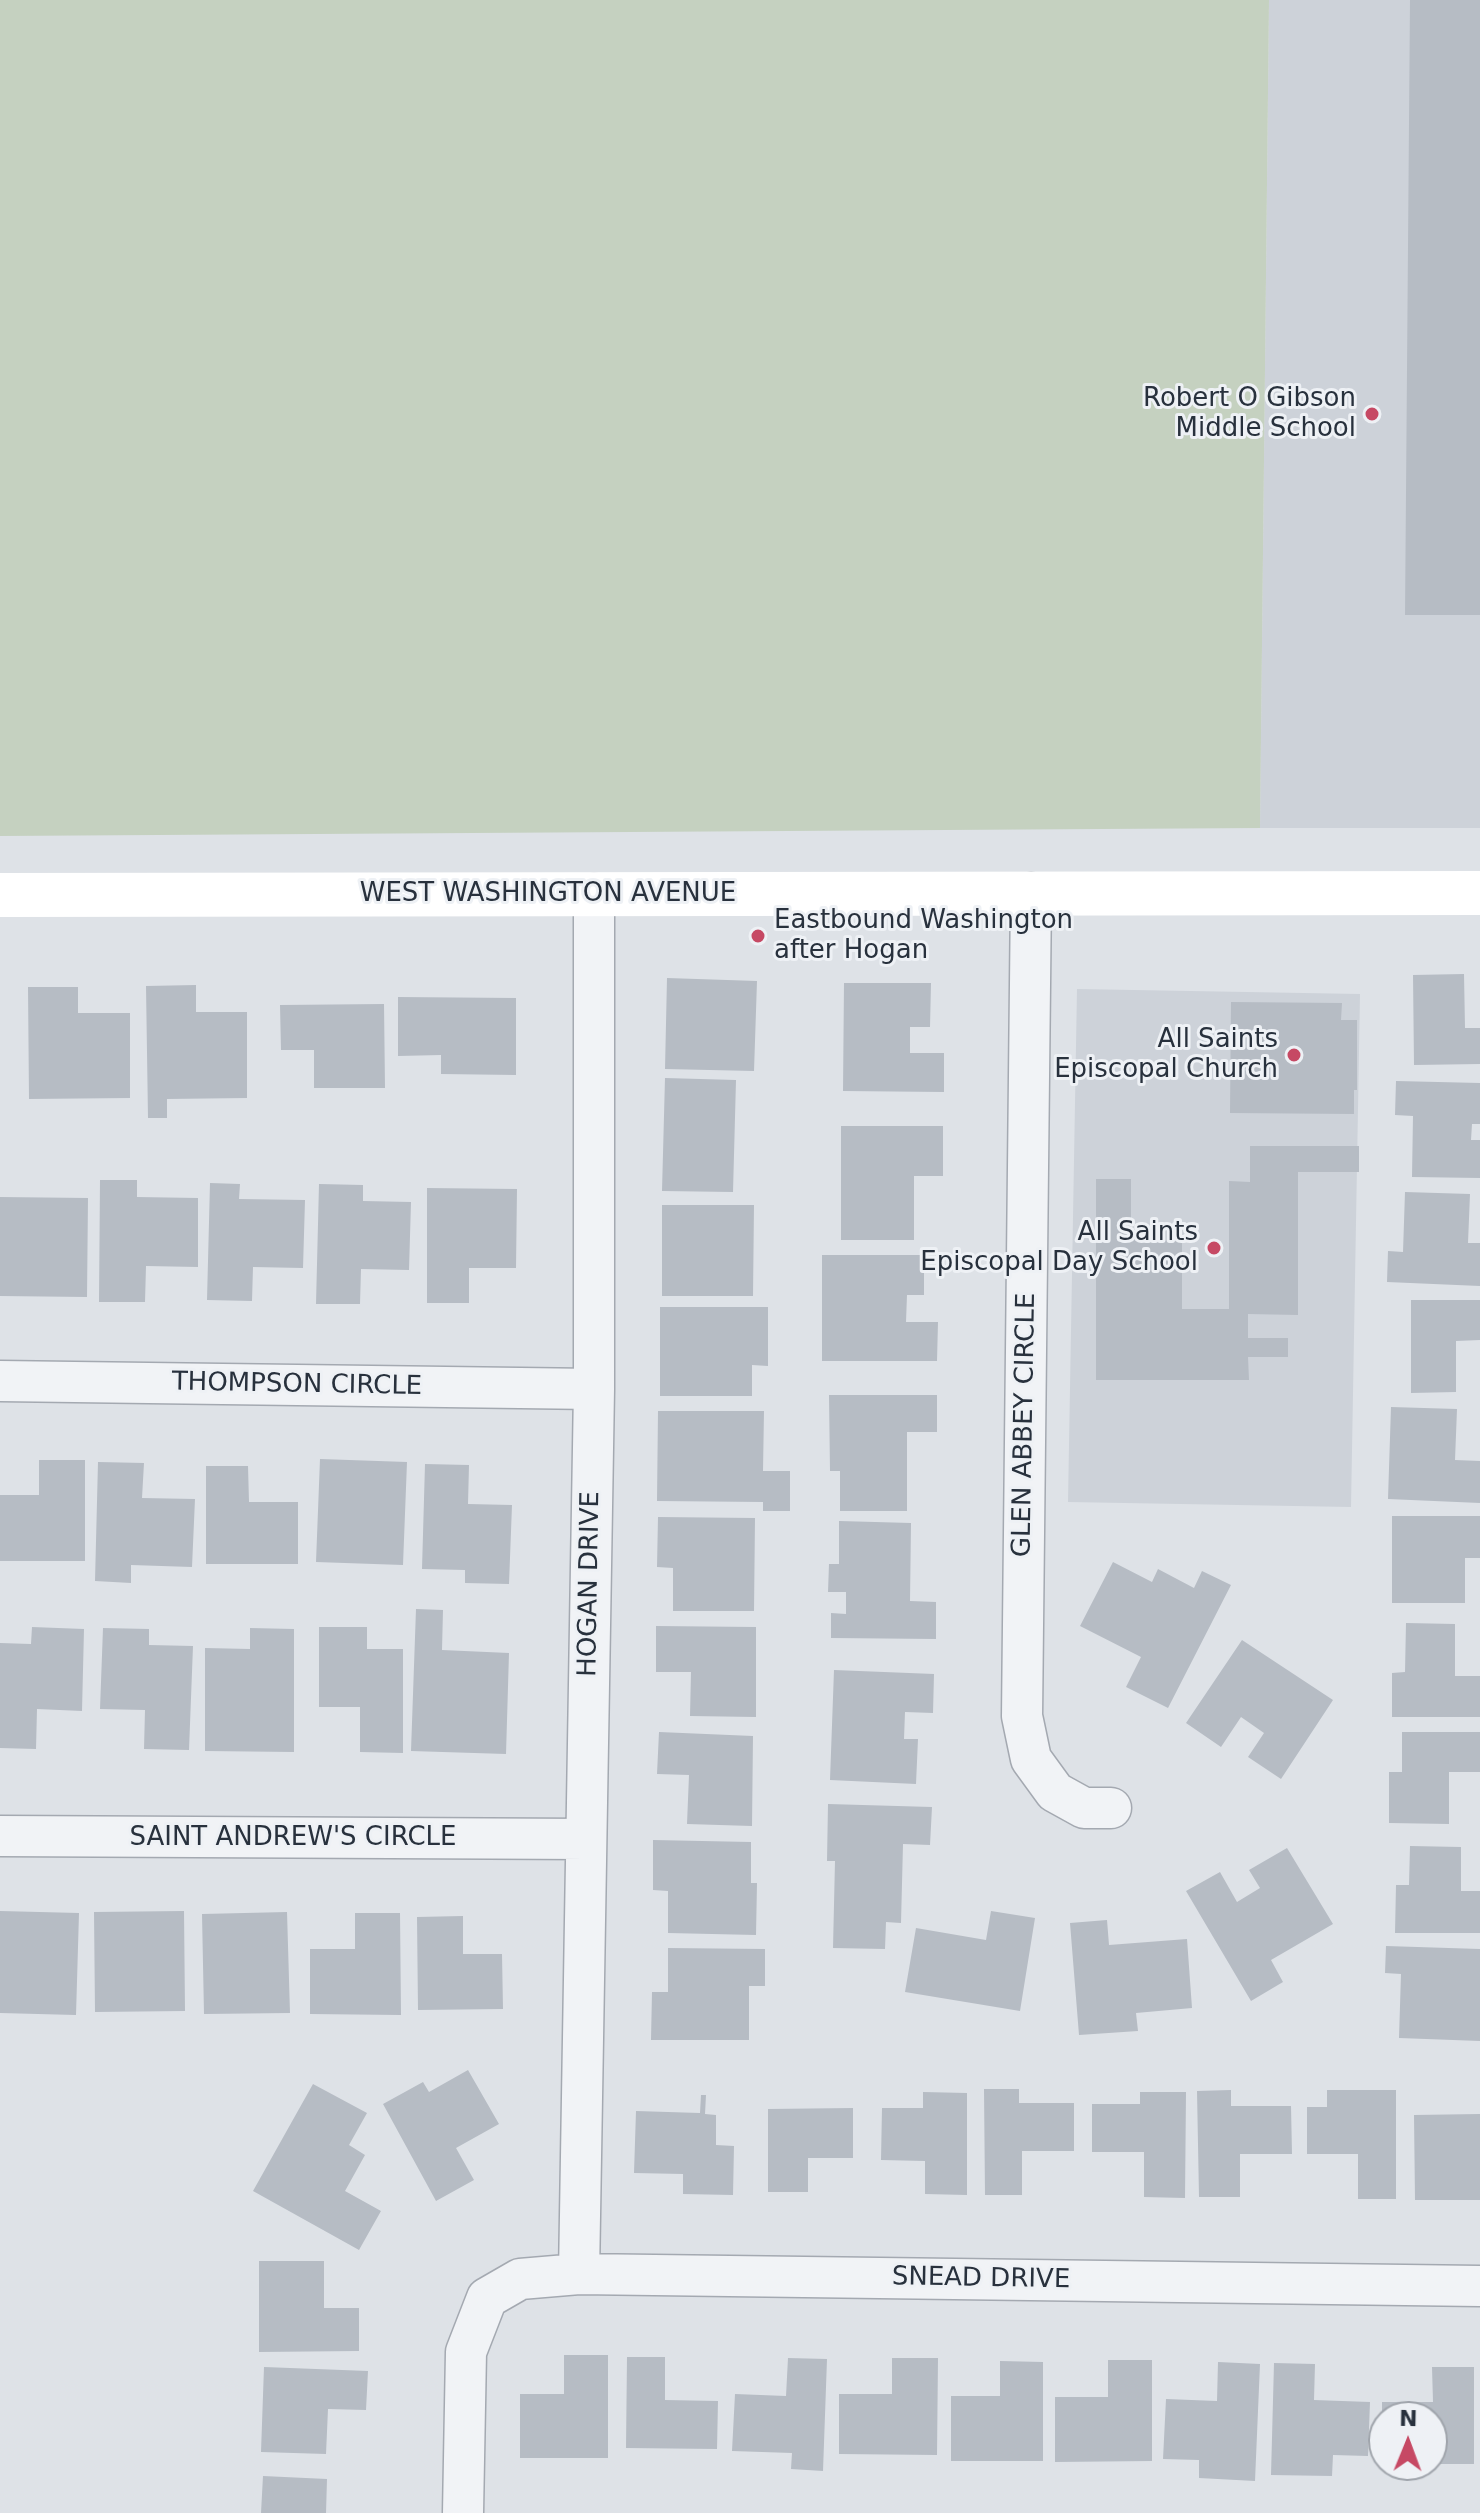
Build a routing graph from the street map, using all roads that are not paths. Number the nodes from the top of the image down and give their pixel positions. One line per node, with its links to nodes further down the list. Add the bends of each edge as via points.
1 (1031, 893): 2 (main road, WEST WASHINGTON AVENUE); 3 (main road, WEST WASHINGTON AVENUE); 7 (street, GLEN ABBEY CIRCLE, via 1022,1716 1031,1759 1055,1792 1084,1808)
2 (1480, 893)
3 (594, 894): 4 (main road, WEST WASHINGTON AVENUE); 6 (street, HOGAN DRIVE)
4 (0, 895)
5 (0, 1381): 6 (street, THOMPSON CIRCLE)
6 (594, 1389): 9 (street, HOGAN DRIVE)
7 (1111, 1808)
8 (0, 1836): 9 (street, SAINT ANDREW'S CIRCLE)
9 (586, 1839): 10 (street, HOGAN DRIVE)
10 (579, 2274): 11 (street, SNEAD DRIVE); 12 (street, SNEAD DRIVE, via 520,2279 487,2298 466,2352)
11 (1480, 2286)
12 (463, 2513)

